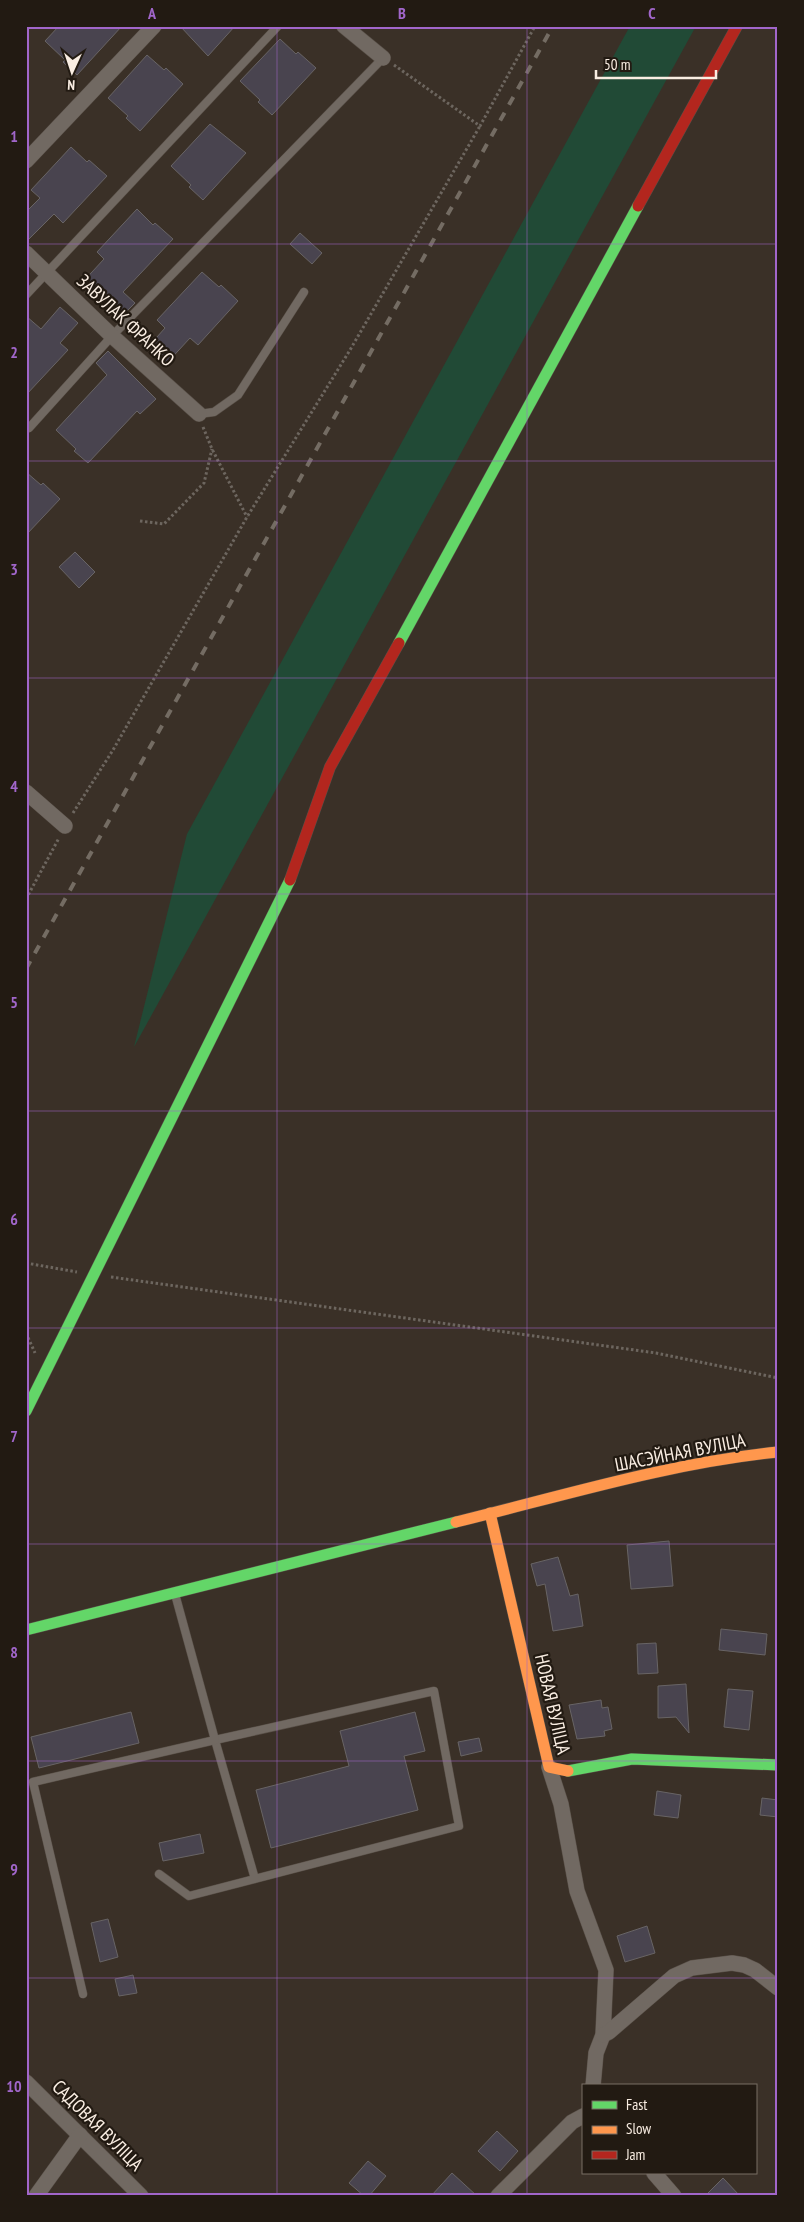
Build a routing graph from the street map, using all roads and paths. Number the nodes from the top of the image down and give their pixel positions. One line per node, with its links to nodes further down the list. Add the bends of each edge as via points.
1 (154, 26): 8 (street)
2 (278, 26): 10 (lane)
3 (344, 26): 6 (street)
4 (535, 26): 7 (path)
5 (737, 26): 23 (street, via 330,767 295,870)
6 (383, 58): 7 (path); 13 (lane)
7 (480, 126): 17 (path, via 350,350)
8 (26, 161)
9 (26, 253): 10 (street, ЗАВУЛАК ФРАНКО)
10 (47, 272): 12 (lane); 13 (street, ЗАВУЛАК ФРАНКО)
11 (304, 292): 14 (lane, via 238,395 214,412)
12 (26, 295)
13 (112, 336): 14 (street, ЗАВУЛАК ФРАНКО); 15 (lane)
14 (199, 414): 16 (path)
15 (29, 428)
16 (212, 449): 17 (path); 18 (path, via 204,483 164,524)
17 (247, 517): 20 (path, via 113,750)
18 (140, 521)
19 (26, 792): 20 (street)
20 (65, 826): 21 (path)
21 (26, 900)
22 (26, 1263): 23 (path)
23 (93, 1275): 24 (path, via 656,1353); 25 (street)
24 (778, 1378)
25 (26, 1410)
26 (778, 1452): 27 (street, ШАСЭЙНАЯ ВУЛІЦА, via 662,1472)
27 (490, 1513): 28 (street, ШАСЭЙНАЯ ВУЛІЦА); 32 (street, НОВАЯ ВУЛІЦА)
28 (175, 1592): 29 (street, ШАСЭЙНАЯ ВУЛІЦА); 30 (lane)
29 (26, 1630)
30 (215, 1740): 34 (lane); 34 (lane, via 434,1691 459,1826); 36 (lane, via 33,1782)
31 (778, 1765): 32 (street, НОВАЯ ВУЛІЦА, via 641,1759 620,1760 577,1770)
32 (549, 1767): 37 (street, via 561,1804 577,1891 606,1970)
33 (159, 1874): 34 (lane, via 189,1896)
34 (256, 1879)
35 (778, 1988): 37 (street, via 744,1965 732,1963 692,1968 674,1976)
36 (83, 1994)
37 (603, 2035): 39 (street, via 596,2053)
38 (26, 2082): 41 (street, САДОВАЯ ВУЛІЦА)
39 (593, 2084)
40 (582, 2117): 45 (street, via 572,2122)
41 (80, 2135): 43 (street); 44 (street, САДОВАЯ ВУЛІЦА)
42 (655, 2174): 46 (street)
43 (36, 2196)
44 (141, 2196)
45 (498, 2196)
46 (674, 2196)

